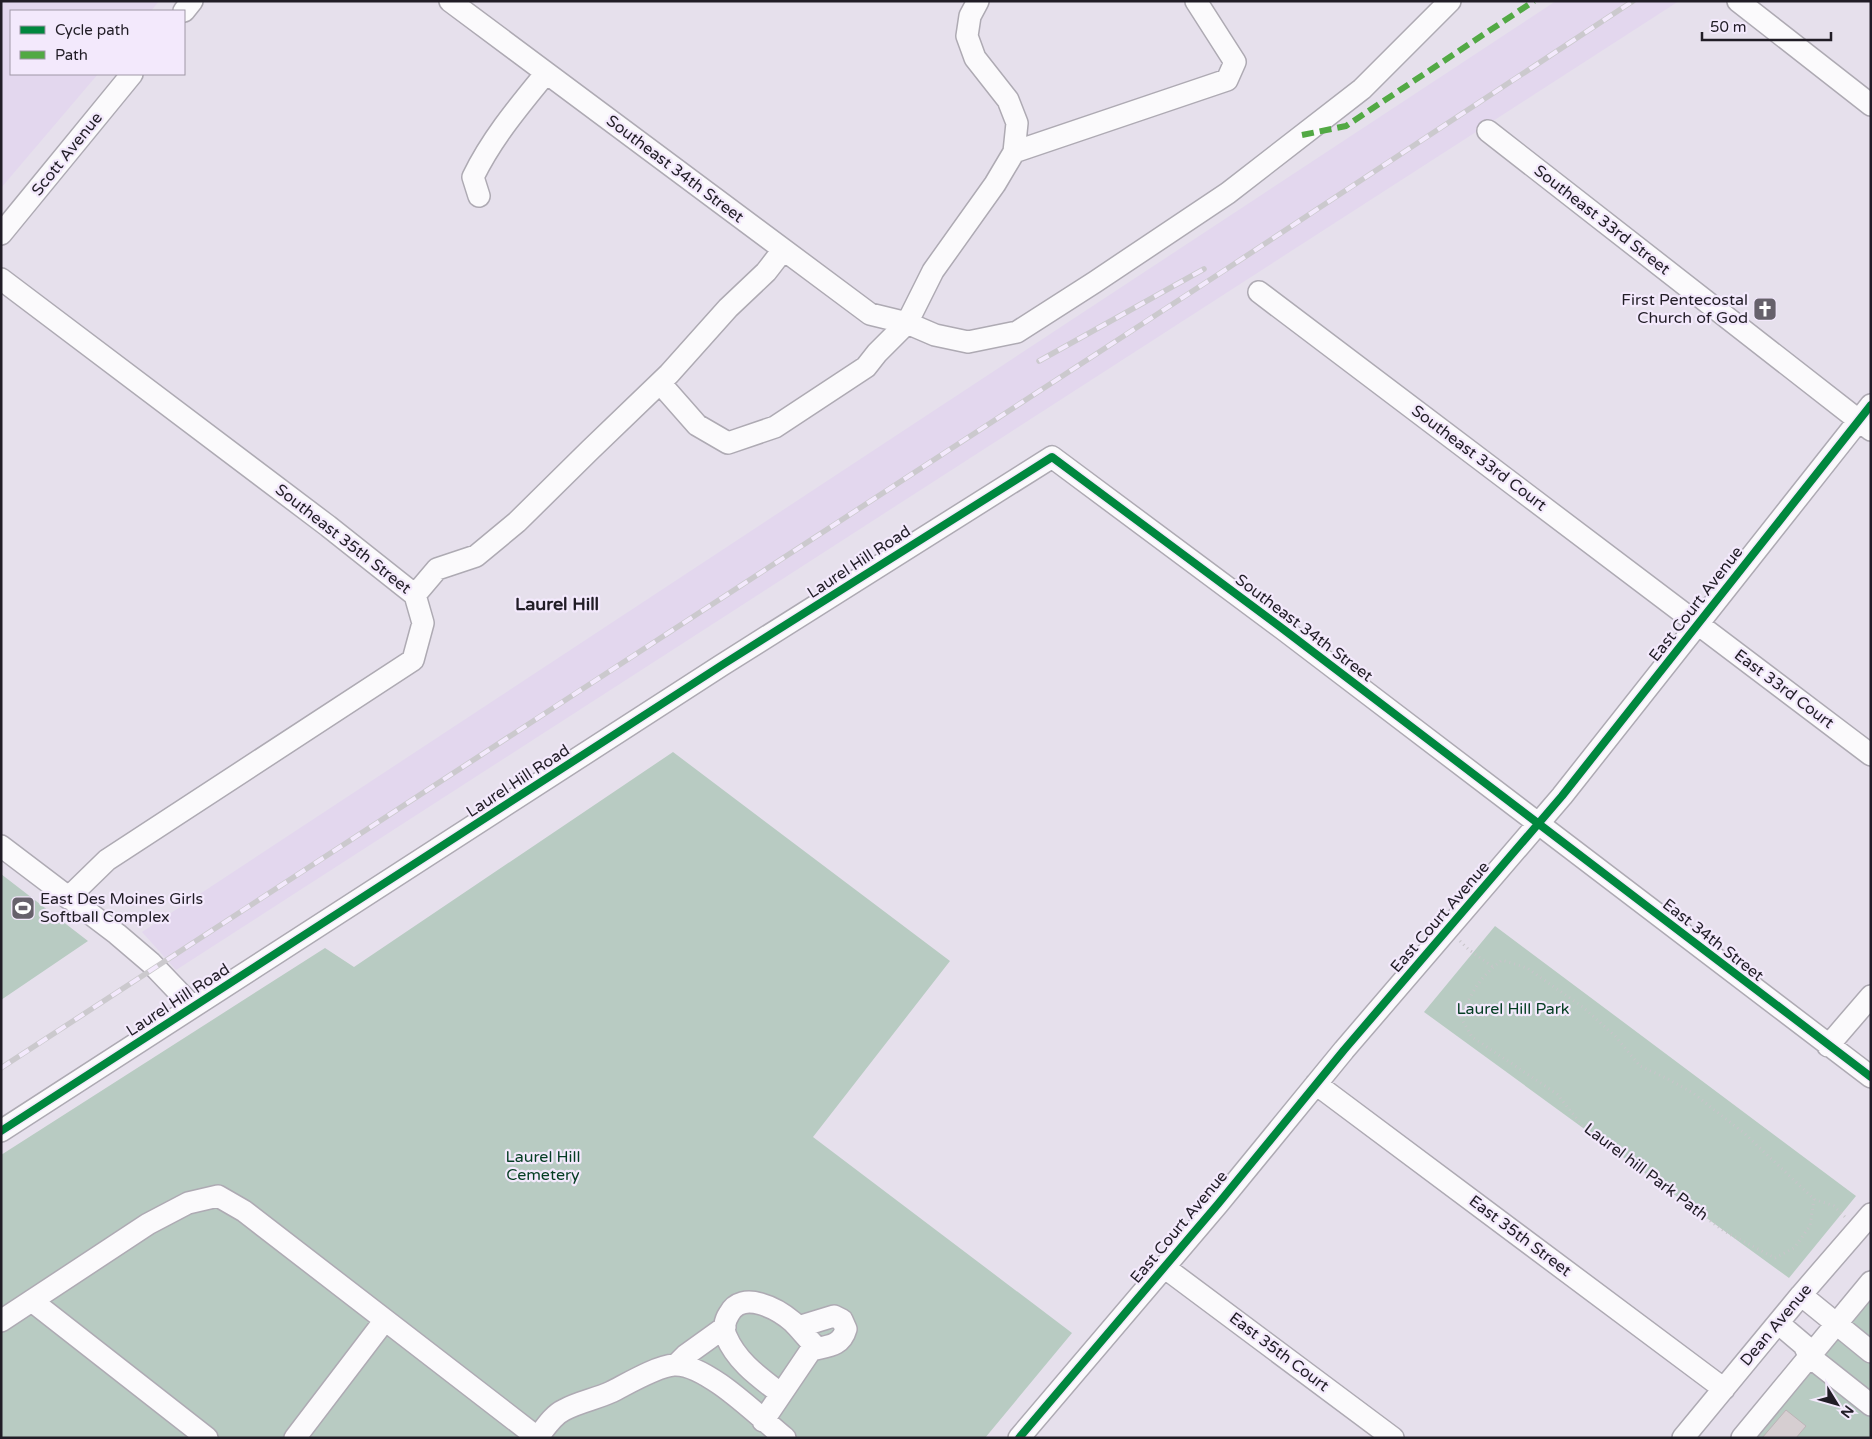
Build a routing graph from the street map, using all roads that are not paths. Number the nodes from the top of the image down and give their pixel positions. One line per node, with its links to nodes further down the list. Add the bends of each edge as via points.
1 (450, 1): 6 (street, Southeast 34th Street)
2 (978, 1): 10 (street, via 970,16 967,36 975,58 1008,100 1017,123)
3 (1196, 1): 10 (street, via 1235,62 1227,80)
4 (1450, 1): 16 (street, Southeast 34th Street, via 1362,89 1228,193 1017,332 968,342 935,335)
5 (1738, 1): 8 (street)
6 (546, 73): 11 (street, via 485,151 472,177); 13 (street, Southeast 34th Street)
7 (131, 75): 12 (street, Scott Avenue)
8 (1871, 105)
9 (1488, 131): 18 (street, Southeast 33rd Street)
10 (1014, 152): 16 (street, via 933,271)
11 (478, 196)
12 (1, 234)
13 (784, 250): 16 (street, Southeast 34th Street, via 870,314); 17 (street)
14 (1, 279): 20 (street, Southeast 35th Street)
15 (1260, 292): 21 (street, Southeast 33rd Court)
16 (907, 323): 17 (street, via 866,368 775,427 728,443 697,425)
17 (660, 383): 20 (street, via 518,522 476,556 437,569)
18 (1866, 419): 21 (street, East Court Avenue)
19 (1052, 457): 23 (street, Southeast 34th Street); 27 (street, Laurel Hill Road)
20 (415, 595): 25 (street, Southeast 35th Street, via 423,623 413,660 106,860)
21 (1698, 624): 22 (street, East 33rd Court); 23 (street, East Court Avenue)
22 (1871, 755)
23 (1539, 824): 28 (street, East 34th Street); 30 (street, East Court Avenue)
24 (1, 846): 25 (street)
25 (68, 898): 27 (street, via 146,959)
26 (1871, 996): 28 (street)
27 (193, 1006): 31 (street, Laurel Hill Road)
28 (1828, 1046): 29 (street, East 34th Street)
29 (1871, 1077)
30 (1316, 1084): 33 (street, East Court Avenue); 47 (street, East 35th Street)
31 (1, 1131)
32 (1871, 1214): 35 (street, Dean Avenue)
33 (1164, 1267): 55 (street, East Court Avenue); 56 (street, East 35th Court)
34 (1871, 1282): 40 (street)
35 (1801, 1295): 39 (street, Dean Avenue); 40 (street)
36 (32, 1301): 37 (street, via 148,1224 188,1203 218,1196 244,1211); 38 (street); 51 (street)
37 (385, 1320): 52 (street); 53 (street)
38 (1, 1321)
39 (1778, 1323): 45 (street, via 1804,1345); 47 (street, Dean Avenue)
40 (1836, 1323): 44 (street); 45 (street)
41 (725, 1326): 42 (street, via 730,1311 740,1304 754,1301 774,1309); 46 (street); 48 (street, via 724,1334 738,1358)
42 (798, 1327): 43 (street, via 814,1345); 43 (street, via 834,1316 842,1320 846,1329 843,1338)
43 (811, 1350): 48 (street)
44 (1871, 1352)
45 (1809, 1356): 49 (street); 58 (street)
46 (676, 1365): 50 (street, via 707,1376); 53 (street, via 664,1367 564,1410)
47 (1724, 1389): 57 (street, Dean Avenue)
48 (781, 1394): 50 (street)
49 (1871, 1405)
50 (763, 1421): 54 (street)
51 (207, 1438)
52 (296, 1438)
53 (538, 1438)
54 (784, 1438)
55 (1019, 1438)
56 (1393, 1438)
57 (1683, 1438)
58 (1742, 1438)

